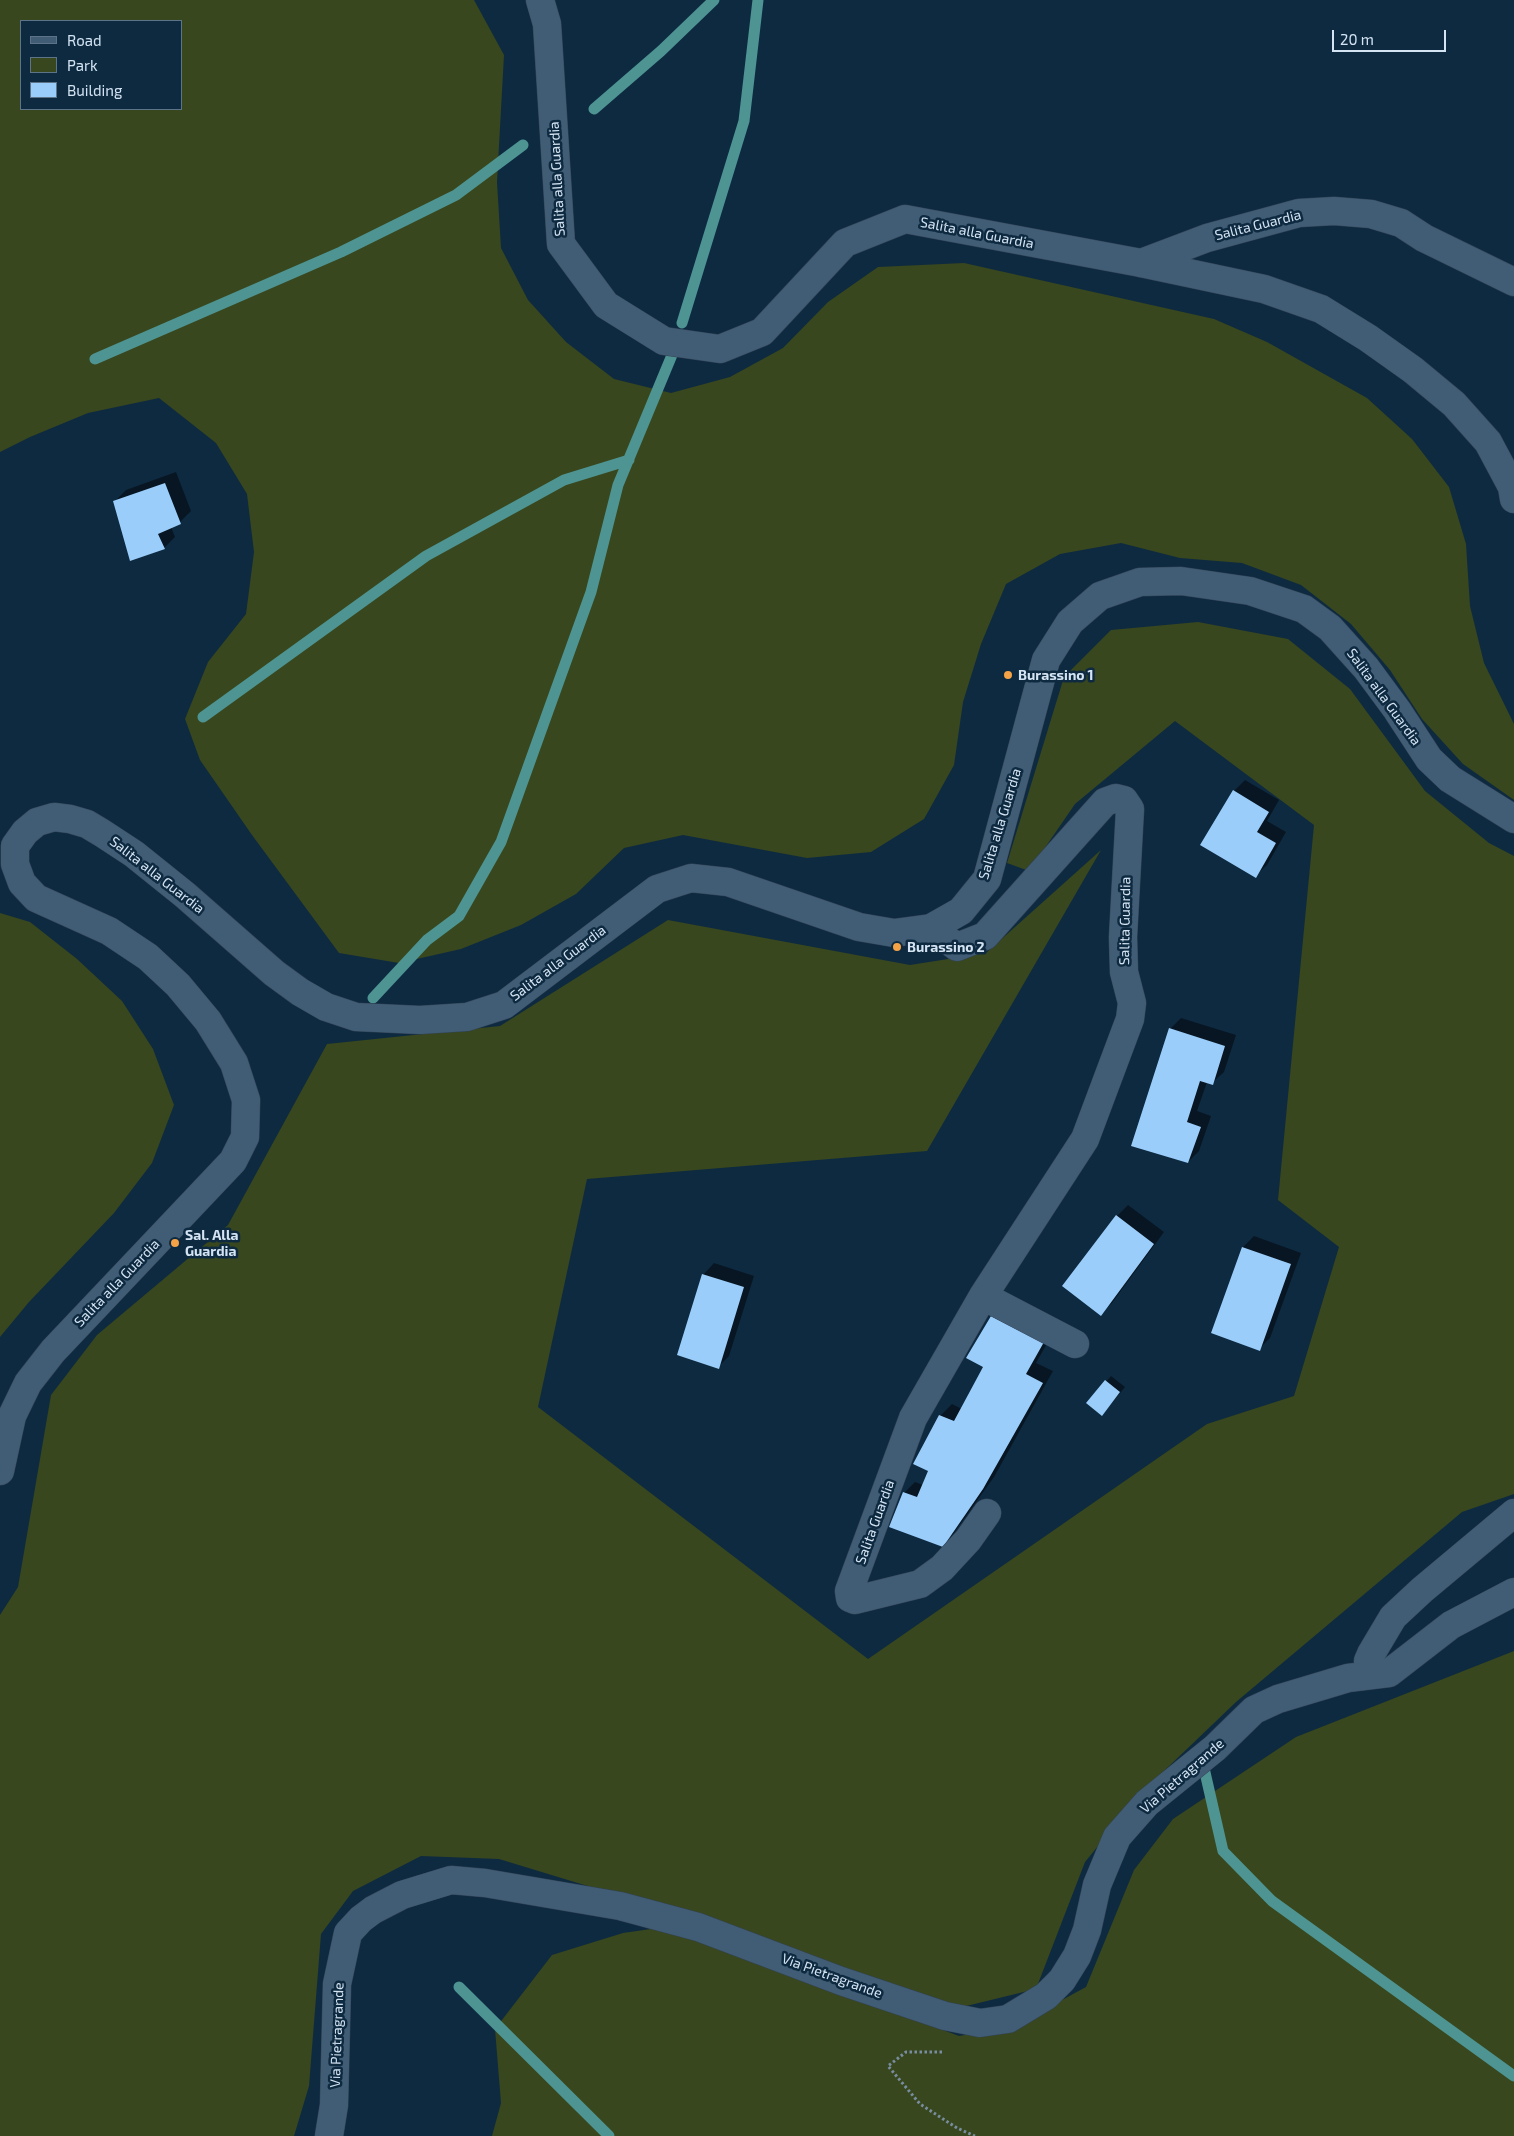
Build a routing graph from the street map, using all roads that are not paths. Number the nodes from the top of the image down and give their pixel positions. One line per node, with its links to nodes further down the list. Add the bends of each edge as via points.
1 (540, 0): 2 (main road, Salita alla Guardia, via 547,24 561,244 606,305 664,341 720,349 762,332 846,243 905,220)
2 (1142, 263): 3 (main road, Salita Guardia, via 1207,238 1280,218 1299,213 1334,211 1371,214 1401,222 1424,238); 4 (main road, Salita alla Guardia, via 1264,289 1321,309 1368,338 1454,404 1488,442 1512,487)
3 (1514, 282)
4 (1514, 499)
5 (1514, 819): 6 (main road, Salita alla Guardia, via 1450,779 1429,759 1366,668 1330,628 1304,609 1250,591 1182,581 1140,582 1100,596 1070,622 1046,660 987,879 961,911)
6 (931, 928): 7 (main road, Salita Guardia, via 957,947 985,936 1105,802 1116,798 1124,800 1130,809 1123,937 1124,972 1132,1003 1130,1018 1085,1139); 9 (main road, Salita alla Guardia, via 894,933 859,927 728,882 691,878 657,888 504,1004 467,1017 420,1020 356,1017 326,1007 274,974 185,895 102,833 70,819 54,817 37,822 15,846 15,864 22,883 36,898 110,931 148,957 178,984 208,1021 234,1063 246,1100 244,1137 233,1161 53,1351 28,1382 12,1416)
7 (983, 1296): 8 (main road); 10 (main road, Salita Guardia, via 914,1418 849,1592 850,1598 855,1600 920,1584 942,1568)
8 (1075, 1344)
9 (0, 1470)
10 (987, 1513)
11 (1514, 1514): 13 (main road, via 1394,1617 1368,1661)
12 (1514, 1592): 13 (main road, Via Pietragrande, via 1451,1625 1389,1673)
13 (1372, 1674): 14 (main road, Via Pietragrande, via 1278,1699 1254,1710 1215,1748 1147,1803 1117,1837 1097,1885 1078,1956 1046,1996 1008,2019 980,2023 946,2016 841,1981 698,1926 620,1906 451,1880 402,1895 373,1910 348,1933 338,1984 334,2105)
14 (329, 2136)

